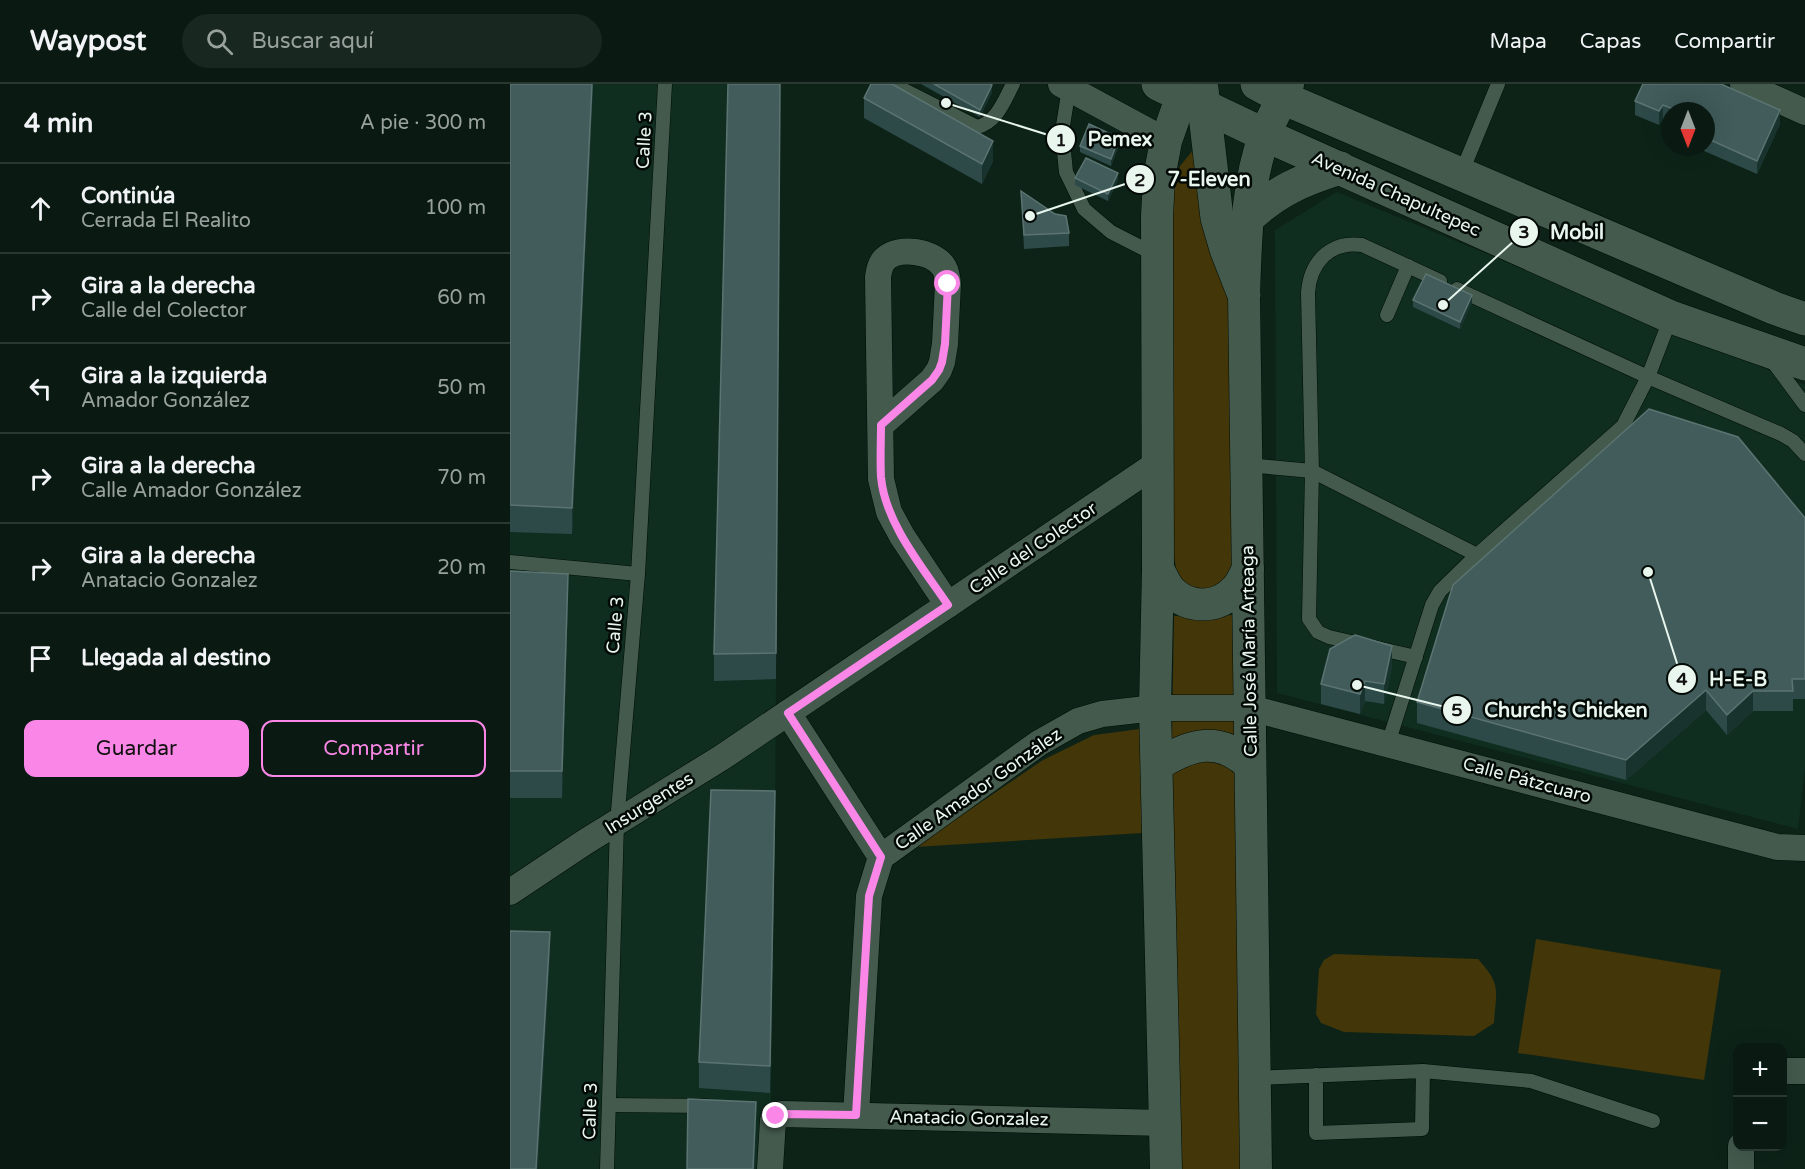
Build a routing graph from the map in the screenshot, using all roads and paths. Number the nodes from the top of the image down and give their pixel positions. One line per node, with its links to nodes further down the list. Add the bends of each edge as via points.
1 (665, 84): 35 (lane, Calle 3)
2 (898, 84): 3 (lane, via 977,127 994,118)
3 (1013, 84)
4 (1498, 84): 13 (lane)
5 (1743, 84): 9 (street)
6 (1065, 86): 11 (street); 15 (lane, via 1062,132 1066,172 1084,209 1111,232)
7 (1281, 88): 10 (street, Calle José María Arteaga); 13 (main road)
8 (1186, 91): 10 (main road, Avenida Chapultepec); 11 (street); 17 (main road, via 1217,218)
9 (1805, 112)
10 (1265, 135): 12 (main road, Avenida Chapultepec); 14 (street, Calle José María Arteaga)
11 (1166, 141): 15 (street, via 1160,178)
12 (1340, 168): 14 (main road, via 1286,188); 20 (main road, Avenida Chapultepec)
13 (1461, 174): 18 (main road)
14 (1247, 219): 17 (street, Calle José María Arteaga)
15 (1157, 256): 28 (street)
16 (1408, 266): 19 (lane); 24 (lane); 30 (lane, via 1352,244 1327,252 1309,279)
17 (1244, 295): 29 (street, Calle José María Arteaga)
18 (1774, 308): 20 (main road, via 1757,317 1685,303); 21 (main road)
19 (1387, 315)
20 (1671, 317): 22 (main road, Avenida Chapultepec); 24 (lane)
21 (1805, 319)
22 (1764, 350): 23 (main road, Avenida Chapultepec); 25 (lane)
23 (1805, 364)
24 (1648, 377): 27 (lane, via 1781,434); 31 (lane, via 1623,426)
25 (1805, 405)
26 (881, 425): 26 (street, via 932,380 942,362 946,272 936,259 908,251 884,260 878,277); 36 (street, via 881,479 889,512)
27 (1805, 454)
28 (1158, 463): 33 (street); 36 (street, Calle del Colector)
29 (1247, 465): 30 (lane); 34 (street, Calle José María Arteaga)
30 (1312, 471): 31 (lane); 37 (lane, via 1308,610 1312,626 1329,638)
31 (1477, 555): 37 (lane, via 1440,591)
32 (510, 562): 35 (lane)
33 (1158, 569): 34 (street, via 1168,589 1184,601 1201,606 1227,598); 38 (street)
34 (1248, 569): 39 (street, Calle José María Arteaga)
35 (638, 574): 44 (lane, Calle 3)
36 (948, 605): 40 (street, Calle del Colector)
37 (1416, 657): 41 (lane)
38 (1155, 708): 39 (street, Calle Amador González); 42 (street); 46 (street, Calle Amador González, via 1102,714 1060,729)
39 (1250, 708): 41 (street, Calle Pátzcuaro); 43 (street, Calle José María Arteaga)
40 (788, 713): 44 (street, Insurgentes); 46 (street)
41 (1388, 744): 45 (street, Calle Pátzcuaro, via 1777,847)
42 (1157, 765): 43 (street, via 1179,751 1203,745 1222,747); 57 (street)
43 (1250, 765): 52 (street, Calle José María Arteaga)
44 (617, 823): 47 (street, Insurgentes); 53 (lane, Calle 3)
45 (1805, 848)
46 (881, 857): 55 (street, Calle Amador González, via 869,896)
47 (510, 892)
48 (1423, 1071): 51 (lane); 51 (lane, via 1422,1129 1316,1133); 56 (lane, via 1531,1081)
49 (1787, 1071): 50 (street)
50 (1805, 1071)
51 (1316, 1075): 52 (lane)
52 (1255, 1077): 62 (street, Calle José María Arteaga)
53 (609, 1105): 54 (lane); 59 (lane, Calle 3)
54 (722, 1107)
55 (856, 1115): 57 (street, Anatacio Gonzalez); 60 (street, Anatacio Gonzalez, via 774,1117)
56 (1653, 1121)
57 (1165, 1123): 61 (street)
58 (1741, 1151): 63 (street)
59 (607, 1169)
60 (770, 1169)
61 (1166, 1169)
62 (1256, 1169)
63 (1741, 1169)

